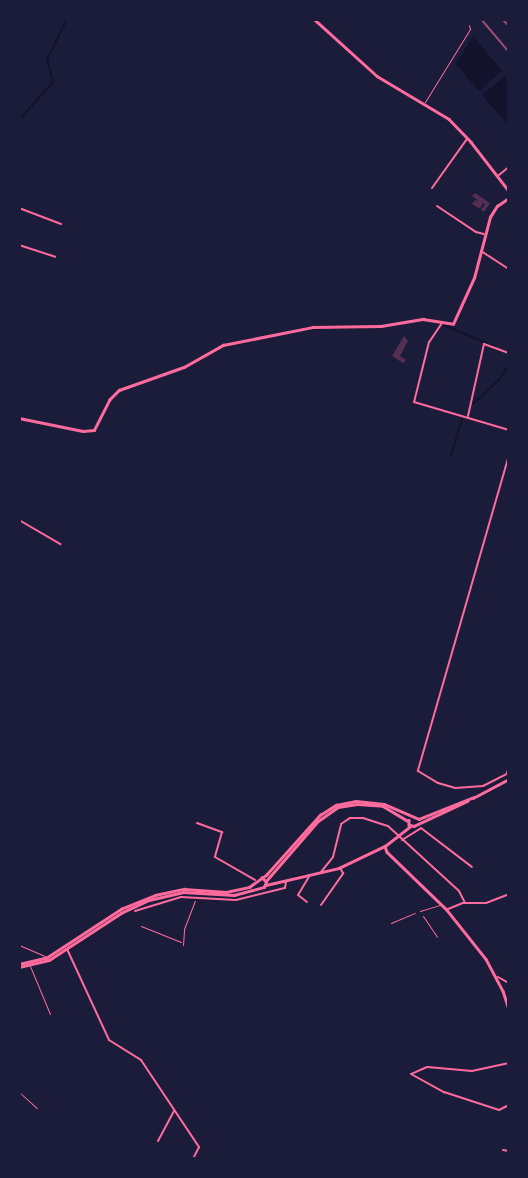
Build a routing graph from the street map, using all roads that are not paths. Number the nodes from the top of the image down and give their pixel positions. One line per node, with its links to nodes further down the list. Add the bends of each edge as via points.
1 (314, 19): 3 (street, via 374,74)
2 (469, 25): 3 (lane)
3 (424, 103): 4 (street)
4 (467, 138): 6 (street); 7 (street)
5 (509, 167): 6 (street)
6 (497, 176): 8 (street)
7 (432, 188)
8 (509, 191)
9 (509, 198): 13 (street, via 494,211)
10 (437, 206): 13 (street)
11 (19, 208): 12 (street)
12 (61, 224)
13 (485, 234): 15 (street)
14 (19, 245): 16 (street)
15 (481, 251): 17 (street); 18 (street, via 458,318 453,324)
16 (55, 257)
17 (509, 269)
18 (443, 323): 20 (street, via 423,319 381,326 313,327 223,345 184,367 119,390 94,430); 21 (street, via 429,342 414,402)
19 (509, 353): 21 (street, via 484,344)
20 (19, 418)
21 (467, 418): 22 (street)
22 (509, 430)
23 (509, 455): 29 (street, via 418,771 449,787)
24 (19, 520): 25 (street)
25 (60, 544)
26 (509, 766): 27 (street)
27 (508, 773): 29 (street)
28 (509, 779): 30 (street)
29 (481, 786): 30 (street)
30 (484, 792): 31 (street)
31 (417, 821): 32 (street); 32 (street)
32 (410, 822): 34 (street); 43 (street, via 383,806 338,807 318,821)
33 (197, 823): 42 (street, via 222,832 215,858)
34 (398, 837): 35 (street); 36 (street); 39 (street, via 386,825 348,818 338,829 333,857)
35 (401, 841): 38 (street, via 421,828); 49 (street, via 459,891)
36 (385, 846): 37 (street); 51 (street)
37 (339, 867): 39 (street); 50 (street, via 343,873)
38 (472, 867)
39 (321, 873): 40 (street)
40 (309, 876): 41 (street); 48 (street, via 298,895)
41 (286, 881): 43 (street); 47 (street, via 285,888 240,899)
42 (256, 882): 43 (street); 44 (street); 58 (street, via 237,891 184,889 144,899)
43 (265, 882): 44 (street)
44 (258, 888): 45 (street, via 234,895)
45 (197, 892): 47 (lane); 57 (street, via 171,894 134,906)
46 (509, 894): 49 (street, via 486,904)
47 (196, 897): 53 (street, via 170,899); 55 (lane, via 183,944)
48 (307, 902)
49 (465, 903): 52 (street)
50 (321, 905)
51 (443, 905): 52 (street); 54 (lane)
52 (447, 910): 61 (street)
53 (135, 911)
54 (420, 911)
55 (141, 926)
56 (19, 944): 58 (lane)
57 (67, 949): 60 (street); 67 (street, via 109,1040 139,1058)
58 (46, 958): 59 (street)
59 (19, 966): 60 (street)
60 (30, 966): 64 (lane)
61 (496, 976): 62 (street); 63 (street)
62 (509, 983)
63 (509, 1009)
64 (50, 1014)
65 (509, 1063): 66 (street, via 472,1071 428,1068 411,1074 444,1092 499,1110)
66 (509, 1105)
67 (174, 1110): 68 (street); 71 (street, via 200,1148)
68 (158, 1141)
69 (503, 1150): 70 (street)
70 (509, 1151)
71 (193, 1159)

